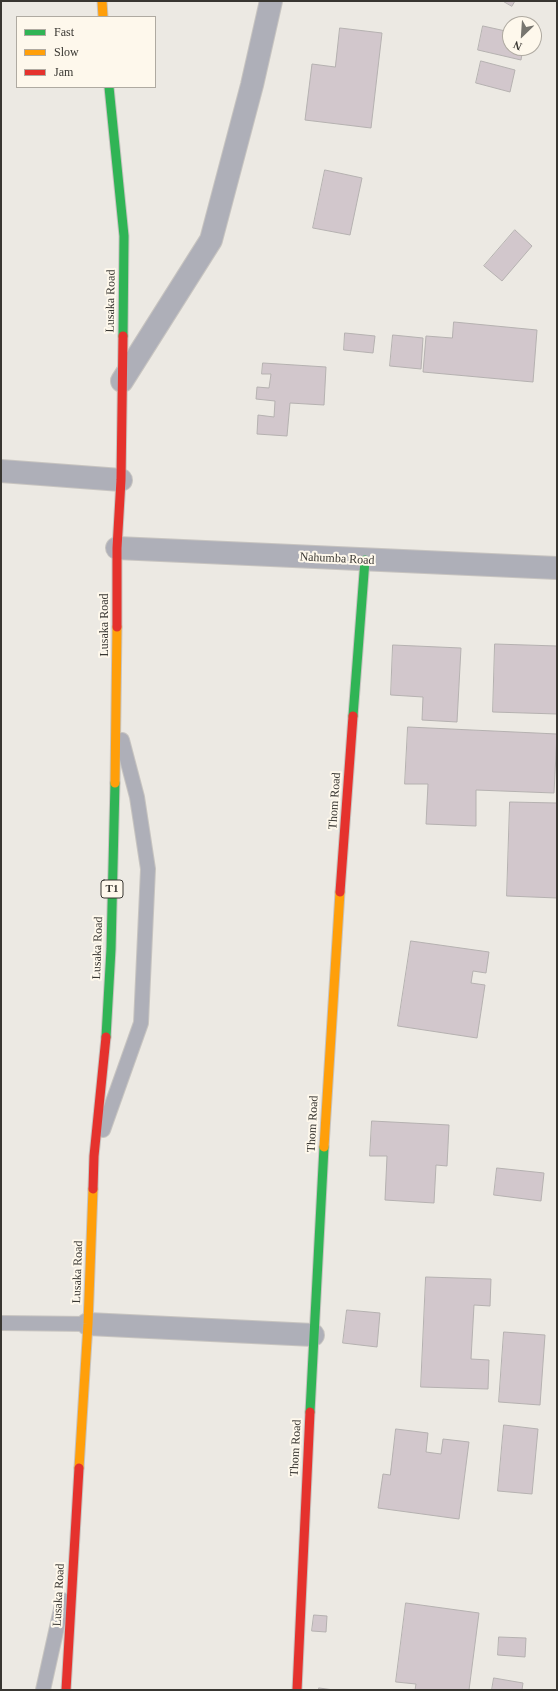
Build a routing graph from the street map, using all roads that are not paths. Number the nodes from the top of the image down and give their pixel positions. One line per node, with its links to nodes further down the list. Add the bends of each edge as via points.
1 (102, 1): 3 (main road)
2 (271, 1): 5 (street, via 252,85 211,240)
3 (103, 16)
4 (109, 88): 5 (main road, Lusaka Road / T1, via 124,236)
5 (122, 381): 7 (main road, Lusaka Road / T1)
6 (1, 471): 7 (street)
7 (121, 480): 8 (main road, Lusaka Road / T1)
8 (117, 548): 9 (street, Nahumba Road); 11 (main road, Lusaka Road / T1)
9 (365, 560): 10 (street, Nahumba Road); 15 (main road, Thom Road, via 335,961)
10 (557, 568)
11 (117, 718): 12 (main road, Lusaka Road / T1, via 111,949 106,1036); 12 (lane, via 137,797 148,869 141,1023)
12 (94, 1156): 14 (main road, Lusaka Road / T1)
13 (1, 1323): 14 (lane)
14 (88, 1324): 15 (street); 16 (main road, Lusaka Road / T1)
15 (313, 1335): 19 (main road, Thom Road)
16 (72, 1555): 17 (lane); 18 (main road, Lusaka Road / T1)
17 (43, 1690)
18 (66, 1690)
19 (296, 1690)

